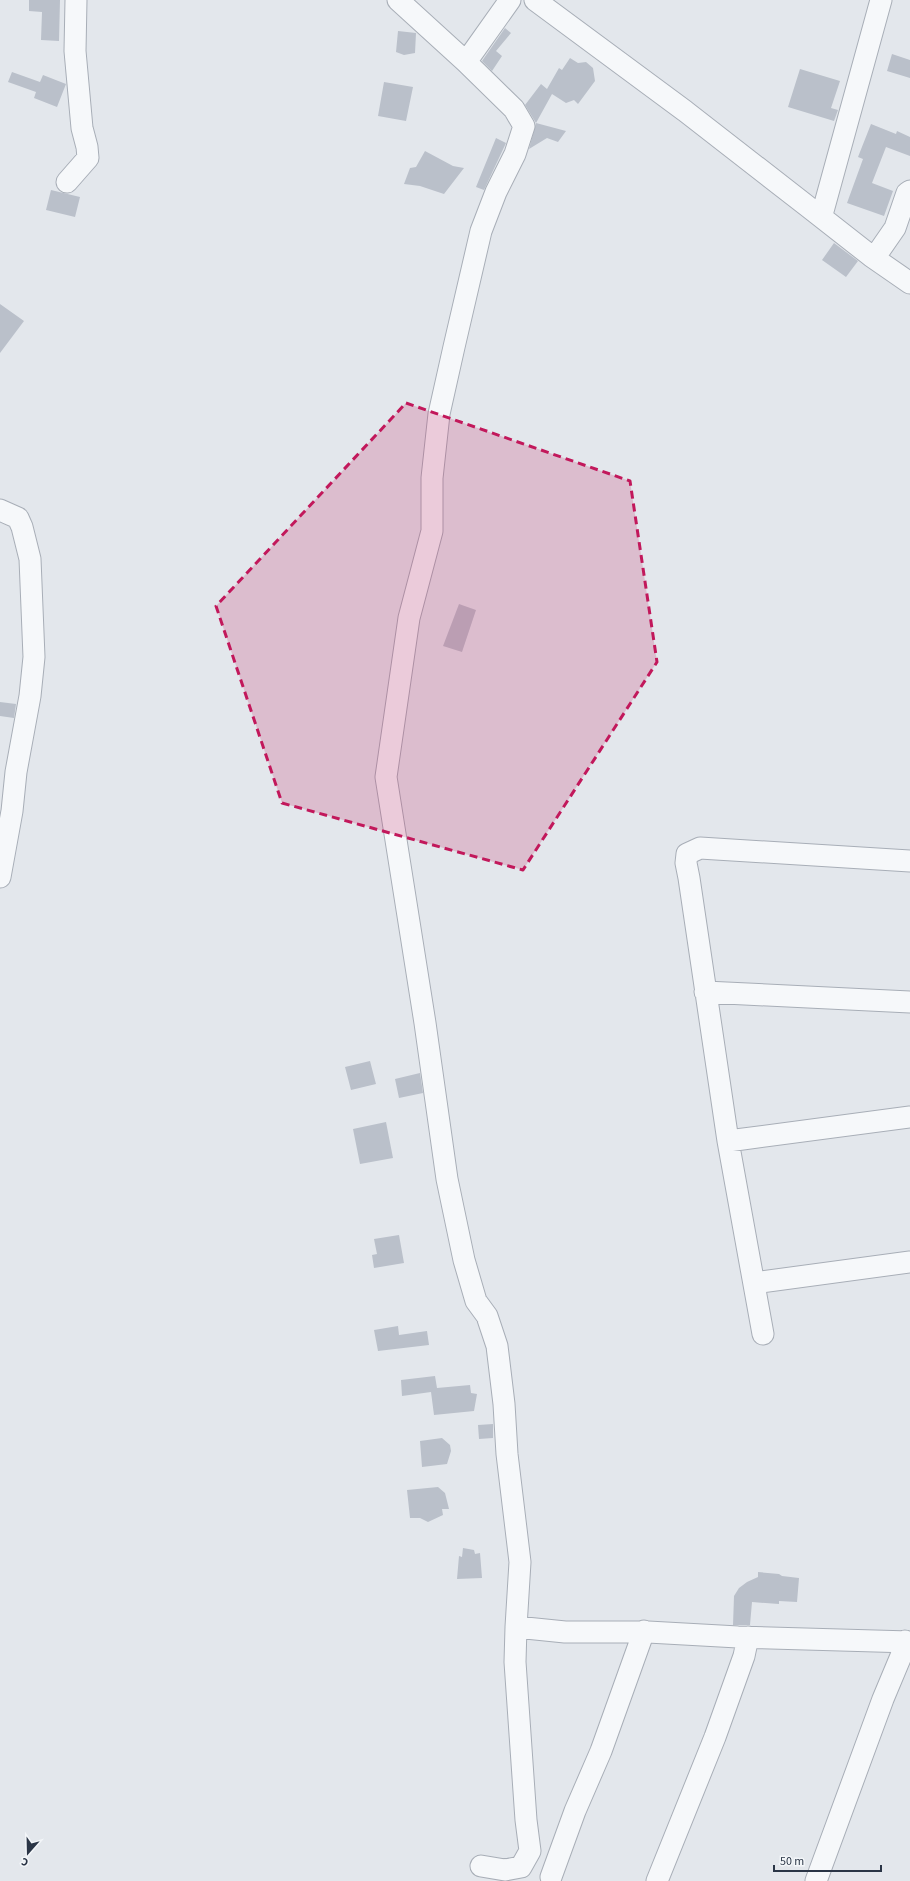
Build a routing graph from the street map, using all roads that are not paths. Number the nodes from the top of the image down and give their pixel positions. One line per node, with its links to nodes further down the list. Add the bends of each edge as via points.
1 (76, 0): 7 (street, via 75,51 82,128 88,158)
2 (398, 0): 6 (street)
3 (510, 0): 6 (street)
4 (535, 0): 9 (street, via 685,110)
5 (881, 0): 9 (street, via 823,211)
6 (466, 62): 22 (street, via 514,109 524,126 515,154 496,192 481,231 441,407 432,478 432,531 409,618 386,777 447,1179 464,1260 476,1301 487,1316 497,1346 520,1562)
7 (67, 182)
8 (910, 191): 10 (street, via 907,193 895,228 877,254)
9 (811, 210): 10 (street)
10 (870, 256): 11 (street)
11 (910, 283)
12 (0, 510): 14 (street, via 18,518 22,526 28,552 33,602 34,657 30,696)
13 (910, 861): 15 (street, via 700,848 687,854 686,863)
14 (0, 877)
15 (705, 992): 16 (street); 18 (street)
16 (910, 1002)
17 (910, 1118): 18 (street)
18 (728, 1141): 20 (street)
19 (910, 1262): 20 (street)
20 (754, 1283): 21 (street)
21 (763, 1334)
22 (516, 1626): 23 (street, via 565,1632); 26 (street, via 515,1662 530,1851 521,1867 504,1870)
23 (644, 1632): 24 (street); 27 (street, via 601,1751 575,1811)
24 (748, 1637): 25 (street); 28 (street, via 744,1656 715,1737)
25 (908, 1641): 29 (street, via 883,1698)
26 (480, 1866)
27 (551, 1877)
28 (657, 1881)
29 (816, 1881)

